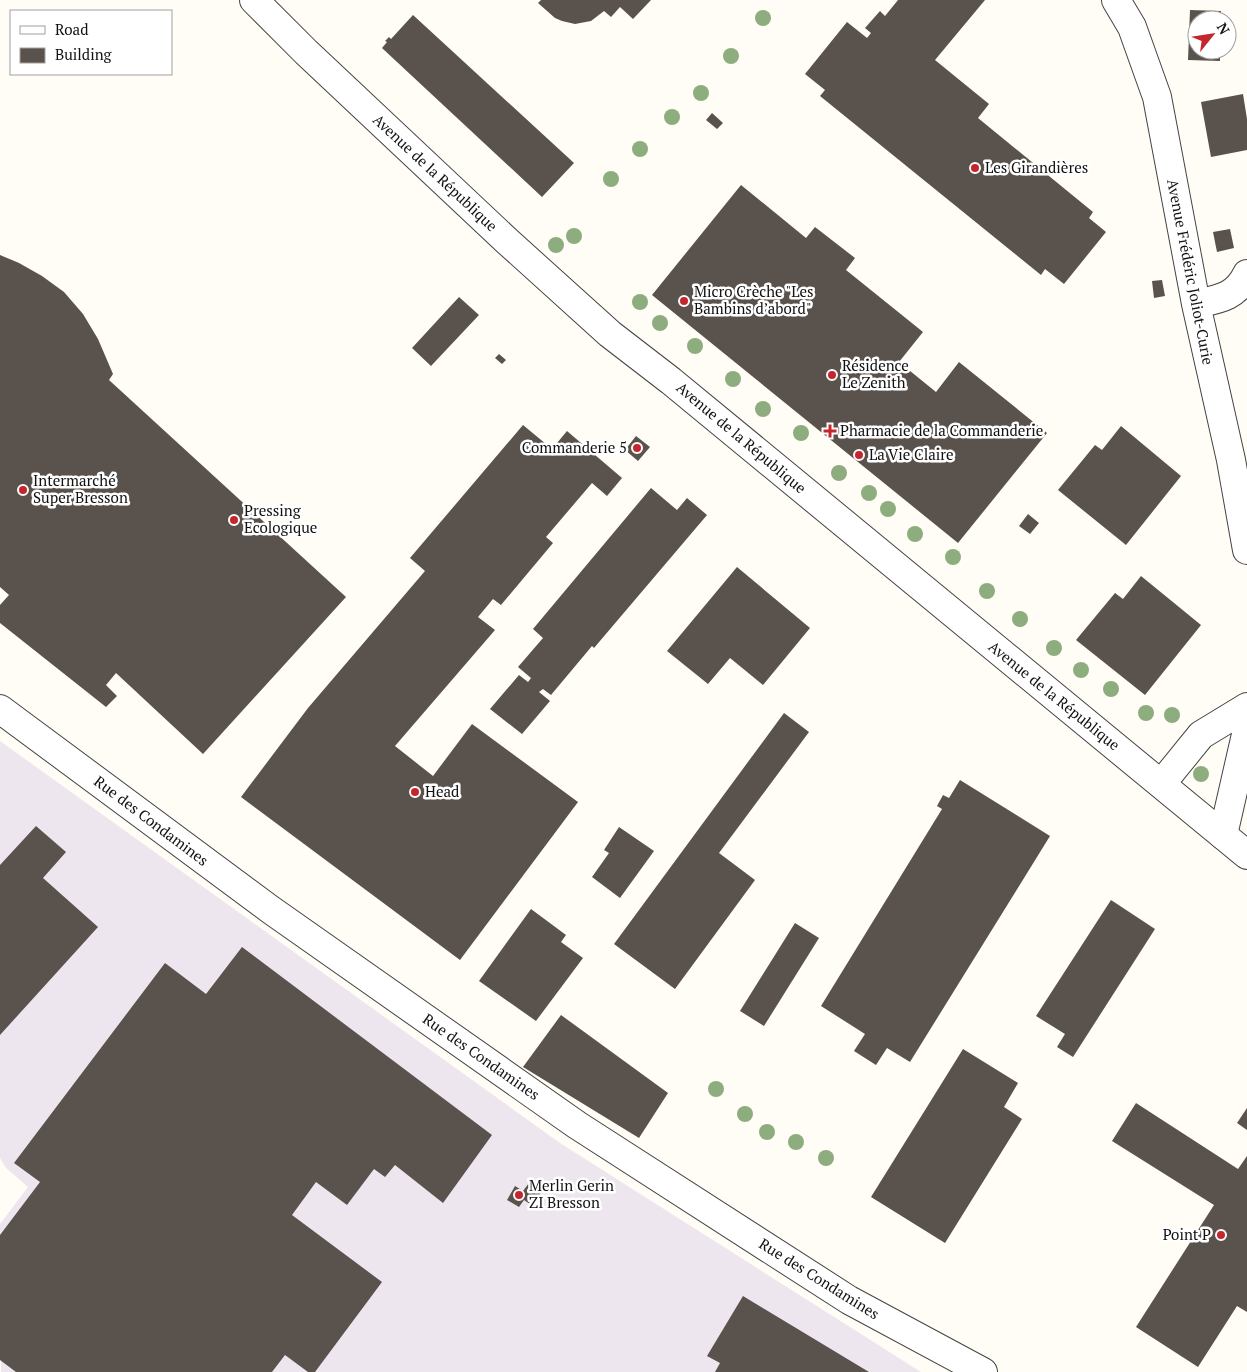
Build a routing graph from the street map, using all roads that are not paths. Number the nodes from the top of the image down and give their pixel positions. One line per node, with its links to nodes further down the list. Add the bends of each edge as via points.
1 (254, 0): 10 (street, Avenue de la République, via 507,242 610,334 678,386)
2 (1116, 0): 4 (street, Avenue Frédéric Joliot-Curie, via 1132,27 1157,96)
3 (1247, 274): 4 (street, via 1232,293 1218,300)
4 (1196, 304): 5 (street, Avenue Frédéric Joliot-Curie)
5 (1239, 458): 6 (street, Avenue Frédéric Joliot-Curie)
6 (1247, 550)
7 (1247, 707): 10 (street, via 1201,735)
8 (0, 709): 13 (street, Rue des Condamines, via 271,910 577,1124 848,1300)
9 (1247, 730): 11 (street)
10 (1162, 783): 11 (street, Avenue de la République)
11 (1223, 835): 12 (street, Avenue de la République)
12 (1247, 855)
13 (983, 1372)

